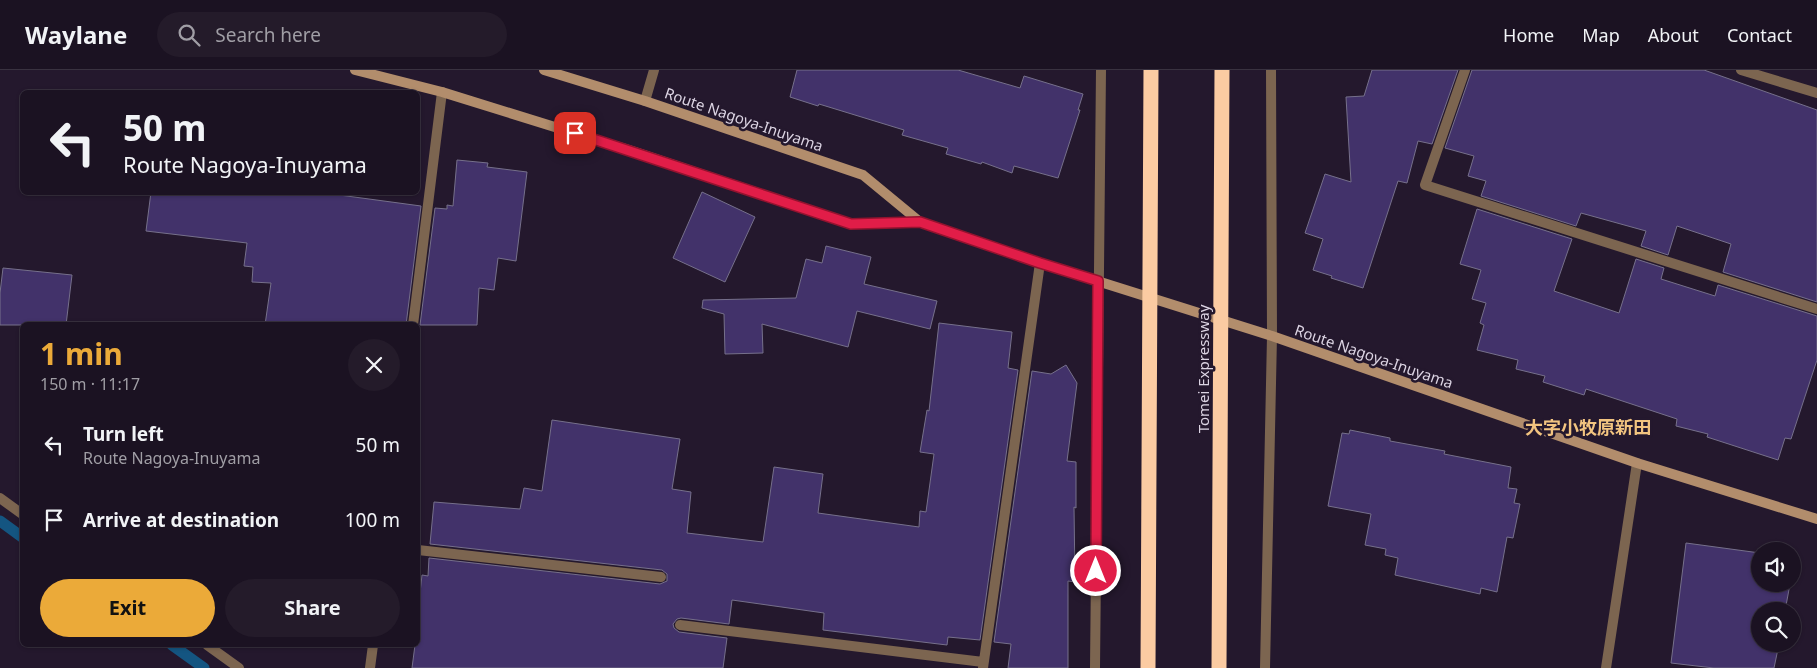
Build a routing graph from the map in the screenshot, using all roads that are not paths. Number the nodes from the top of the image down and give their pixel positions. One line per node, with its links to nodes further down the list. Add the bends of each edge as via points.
1 (355, 70): 10 (main road, Route Nagoya-Inuyama)
2 (544, 70): 12 (main road, Route Nagoya-Inuyama)
3 (654, 70): 12 (street)
4 (1151, 70): 32 (highway, bridge)
5 (1222, 70): 33 (highway, Tomei Expressway, bridge)
6 (1271, 70): 18 (street)
7 (1465, 70): 16 (street, via 1425,185)
8 (1098, 71): 15 (street)
9 (1748, 71): 11 (street)
10 (442, 92): 13 (main road, Route Nagoya-Inuyama, via 851,224); 17 (street)
11 (1817, 93)
12 (645, 101): 13 (main road, Route Nagoya-Inuyama, via 863,176)
13 (920, 222): 14 (main road, Route Nagoya-Inuyama)
14 (1040, 263): 15 (main road, Route Nagoya-Inuyama); 28 (street)
15 (1098, 281): 18 (main road, Route Nagoya-Inuyama); 31 (street)
16 (1817, 309)
17 (413, 322)
18 (1272, 336): 19 (main road, Route Nagoya-Inuyama); 34 (street)
19 (1637, 463): 22 (main road, Route Nagoya-Inuyama); 35 (street)
20 (0, 498): 21 (street)
21 (20, 513)
22 (1817, 519)
23 (420, 550): 24 (street)
24 (661, 577)
25 (680, 625): 28 (street)
26 (210, 647): 29 (street)
27 (373, 647): 30 (street)
28 (983, 665)
29 (238, 668)
30 (370, 668)
31 (1095, 668)
32 (1148, 668)
33 (1219, 668)
34 (1265, 668)
35 (1606, 668)

